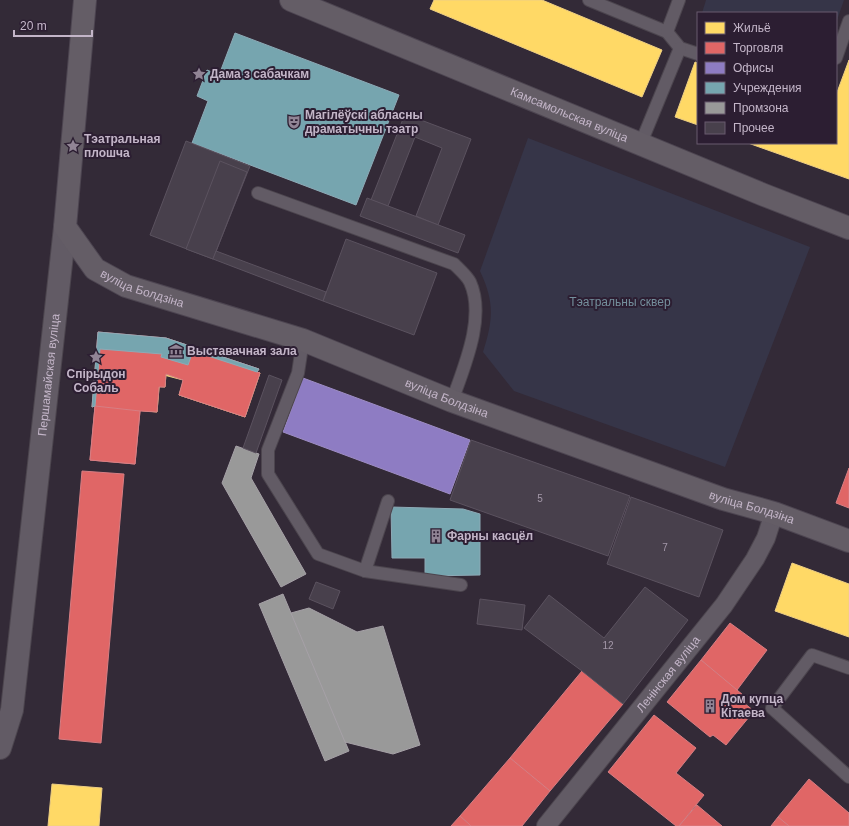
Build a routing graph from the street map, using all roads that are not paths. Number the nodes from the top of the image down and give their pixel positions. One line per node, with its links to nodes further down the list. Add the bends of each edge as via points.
1 (84, 0): 12 (main road, Першамайская вуліца)
2 (291, 0): 10 (main road, Камсамольская вуліца)
3 (589, 0): 6 (lane)
4 (679, 0): 6 (lane)
5 (849, 22): 9 (lane)
6 (667, 32): 7 (lane)
7 (680, 48): 8 (lane); 10 (lane)
8 (697, 54)
9 (837, 55)
10 (641, 143): 13 (main road, Камсамольская вуліца)
11 (258, 193): 15 (lane, via 454,264 470,281 475,299 476,321 466,362)
12 (65, 226): 14 (main road, вуліца Болдзіна, via 95,269 126,286); 22 (street, Першамайская вуліца)
13 (849, 228)
14 (303, 340): 15 (main road, вуліца Болдзіна); 19 (lane, via 298,373 268,450 268,474 318,554)
15 (452, 401): 17 (main road, вуліца Болдзіна, via 722,499)
16 (388, 501): 19 (lane)
17 (774, 513): 18 (main road, вуліца Болдзіна); 25 (street, Ленінская вуліца, via 763,545 724,605)
18 (849, 541)
19 (365, 571): 20 (lane)
20 (461, 585)
21 (849, 668): 24 (lane, via 812,655 772,708)
22 (6, 709): 23 (street, Першамайская вуліца)
23 (0, 748)
24 (849, 777)
25 (546, 826)

